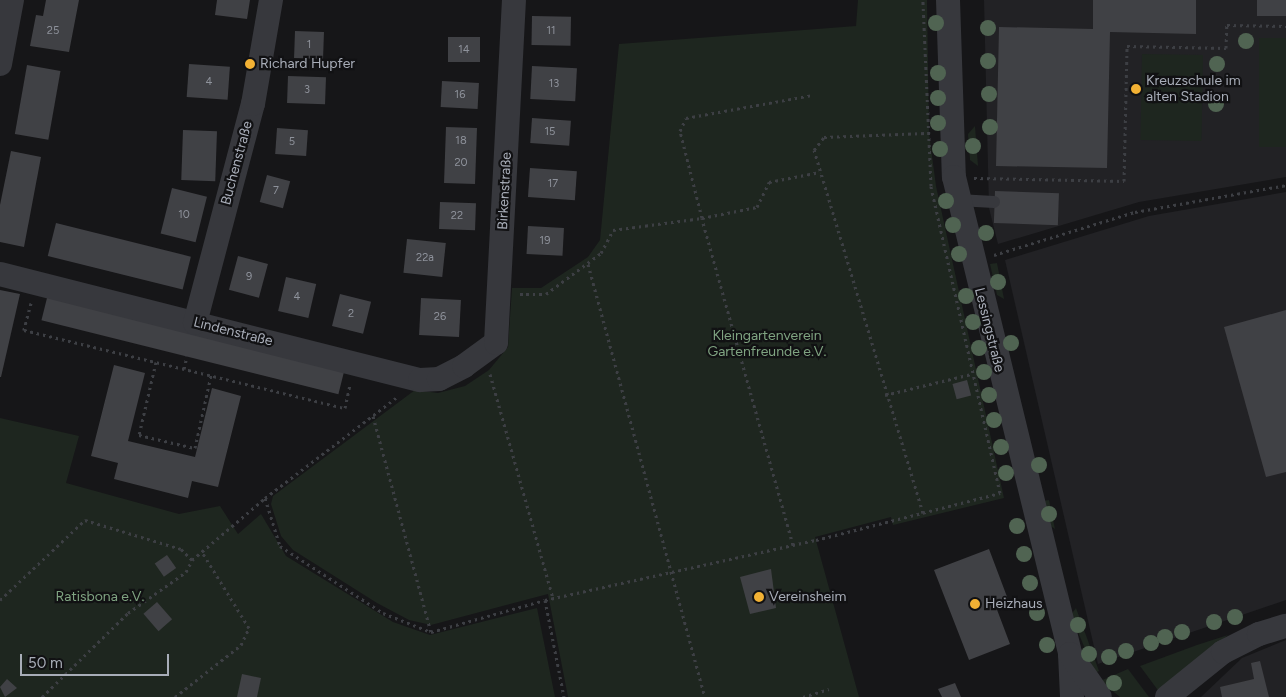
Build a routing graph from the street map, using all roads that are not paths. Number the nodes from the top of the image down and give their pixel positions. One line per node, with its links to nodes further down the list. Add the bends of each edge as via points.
1 (12, 0): 5 (street)
2 (271, 0): 9 (street, Buchenstraße, via 253,104)
3 (514, 0): 10 (street, Birkenstraße, via 496,343)
4 (948, 0): 6 (street, Lessingstraße, via 954,177)
5 (0, 64)
6 (958, 200): 7 (lane); 12 (street, Lessingstraße)
7 (994, 202)
8 (0, 274): 9 (street, Lindenstraße)
9 (196, 323): 10 (street, Lindenstraße, via 420,380 439,379)
10 (464, 366)
11 (1286, 626): 13 (street, via 1258,634 1223,652)
12 (1070, 654): 14 (street, Lessingstraße); 15 (street, Lessingstraße)
13 (1202, 673): 16 (street); 17 (street)
14 (1072, 697)
15 (1100, 697)
16 (1167, 697)
17 (1186, 697)

